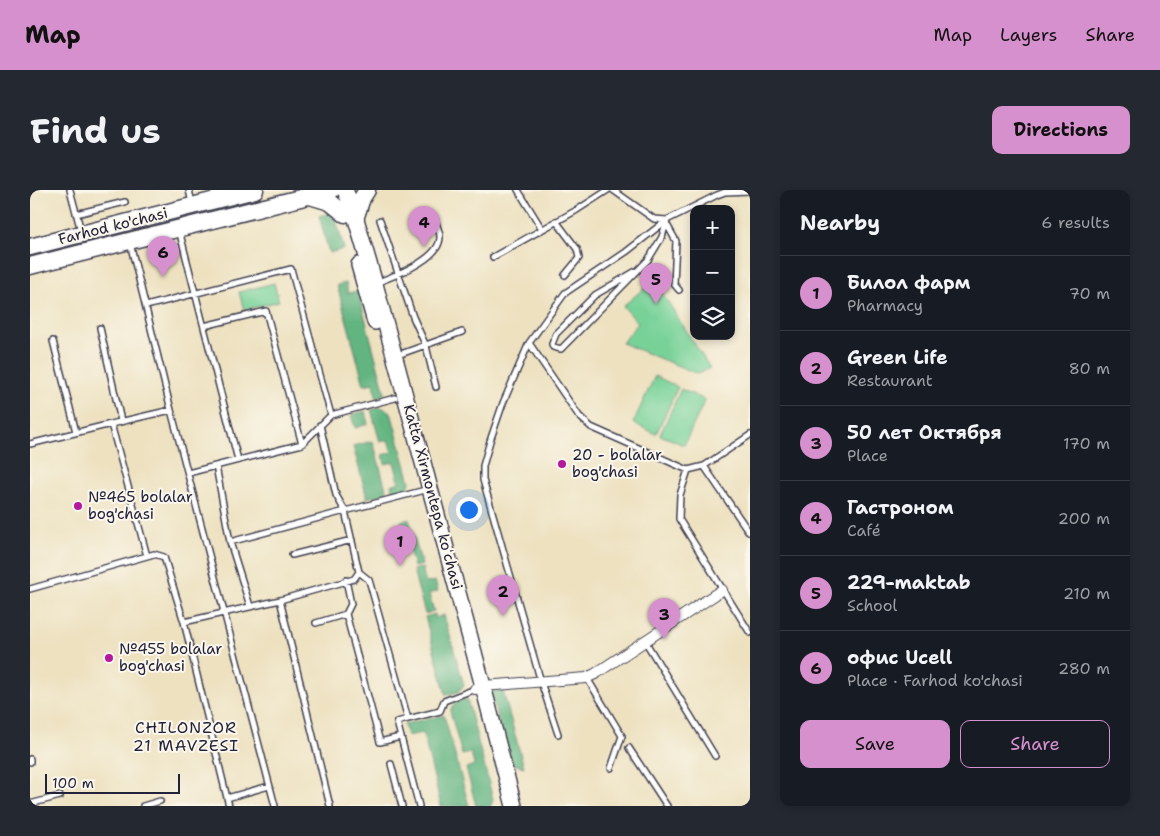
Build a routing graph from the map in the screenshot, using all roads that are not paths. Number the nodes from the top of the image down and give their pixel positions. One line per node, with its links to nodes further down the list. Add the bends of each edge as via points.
1 (72, 190): 13 (lane)
2 (254, 190): 11 (main road, Farhod ko'chasi)
3 (332, 190): 10 (main road, Farhod ko'chasi)
4 (344, 190): 14 (main road, Katta Xirmontepa koʻchasi)
5 (367, 190): 14 (main road)
6 (518, 190): 19 (lane)
7 (608, 190): 17 (lane)
8 (613, 190): 18 (lane, via 654,219)
9 (750, 191): 18 (lane, via 726,192)
10 (310, 196): 14 (main road, via 330,202); 20 (main road, Farhod ko'chasi)
11 (190, 198): 21 (main road, Farhod ko'chasi)
12 (125, 202): 13 (lane)
13 (76, 214): 21 (lane)
14 (350, 215): 29 (main road, Katta Xirmontepa koʻchasi); 41 (main road, Katta Xirmontepa koʻchasi)
15 (434, 218): 27 (lane, via 441,235 438,247)
16 (380, 220): 27 (lane)
17 (556, 221): 19 (lane); 28 (lane, via 579,254)
18 (666, 221): 26 (lane, via 662,237 648,260); 30 (lane, via 676,241 674,284); 37 (lane, via 565,293)
19 (542, 229): 24 (lane)
20 (179, 230): 22 (main road, Farhod ko'chasi); 31 (lane)
21 (82, 234): 23 (main road, Farhod ko'chasi)
22 (130, 242): 25 (main road, Farhod ko'chasi); 32 (lane)
23 (30, 247)
24 (493, 257)
25 (30, 266)
26 (636, 271): 26 (lane, via 595,295 556,334 553,347 560,349)
27 (398, 274): 29 (lane); 38 (lane, via 412,317)
28 (565, 275)
29 (375, 284): 39 (main road, Katta Xirmontepa koʻchasi)
30 (679, 290)
31 (196, 294): 32 (lane); 33 (lane); 43 (lane, via 291,269)
32 (146, 306): 42 (lane)
33 (204, 326): 50 (lane, via 266,310); 51 (lane)
34 (100, 328): 44 (lane)
35 (462, 332): 38 (lane)
36 (53, 341): 47 (lane)
37 (529, 343): 54 (lane, via 579,416 591,427); 76 (lane, via 490,441 483,480)
38 (426, 346): 39 (lane); 40 (lane)
39 (395, 356): 56 (main road, Katta Xirmontepa koʻchasi)
40 (436, 387)
41 (396, 398): 43 (lane); 56 (main road, Katta Xirmontepa koʻchasi)
42 (171, 410): 44 (lane); 55 (lane)
43 (330, 415): 46 (lane)
44 (121, 421): 45 (lane)
45 (111, 424): 47 (lane); 62 (lane)
46 (320, 424): 50 (lane); 57 (lane, via 336,495)
47 (76, 432): 49 (lane)
48 (750, 435): 53 (lane)
49 (30, 444)
50 (302, 444): 51 (lane)
51 (238, 460): 52 (lane)
52 (216, 466): 55 (lane); 60 (lane)
53 (704, 466): 54 (lane); 58 (lane)
54 (688, 470): 66 (lane, via 680,495 679,519)
55 (188, 473): 69 (lane)
56 (426, 490): 57 (lane); 77 (main road, Katta Xirmontepa koʻchasi)
57 (345, 511): 59 (lane); 60 (lane)
58 (749, 532)
59 (352, 540): 61 (lane); 63 (lane)
60 (230, 542): 68 (lane)
61 (292, 555)
62 (147, 556): 65 (lane); 71 (lane, via 164,557)
63 (359, 572): 64 (lane, via 354,579); 78 (lane, via 369,580)
64 (346, 580): 67 (lane); 70 (lane, via 351,604)
65 (30, 589)
66 (722, 590): 73 (lane); 74 (street)
67 (280, 600): 68 (lane); 93 (lane)
68 (250, 606): 69 (lane)
69 (225, 612): 71 (lane); 85 (lane)
70 (346, 614): 72 (lane); 80 (lane, via 380,742)
71 (184, 622): 87 (lane)
72 (316, 623)
73 (750, 633)
74 (644, 641): 75 (street); 82 (lane)
75 (586, 678): 76 (street); 84 (lane, via 622,736)
76 (541, 682): 77 (street); 79 (lane)
77 (479, 688): 78 (lane, via 444,701 440,711); 96 (main road, Katta Xirmontepa koʻchasi); 97 (main road, Katta Xirmontepa koʻchasi)
78 (408, 719): 80 (lane, via 397,722)
79 (558, 734)
80 (400, 737): 95 (lane)
81 (629, 748): 98 (lane)
82 (716, 756)
83 (391, 764): 94 (lane)
84 (612, 768)
85 (269, 786): 87 (lane); 92 (lane)
86 (60, 796): 89 (lane)
87 (227, 798): 91 (lane)
88 (160, 801): 90 (lane)
89 (30, 804)
90 (143, 806)
91 (229, 806)
92 (275, 806)
93 (330, 806)
94 (402, 806)
95 (419, 806)
96 (506, 806)
97 (514, 806)
98 (666, 806)

